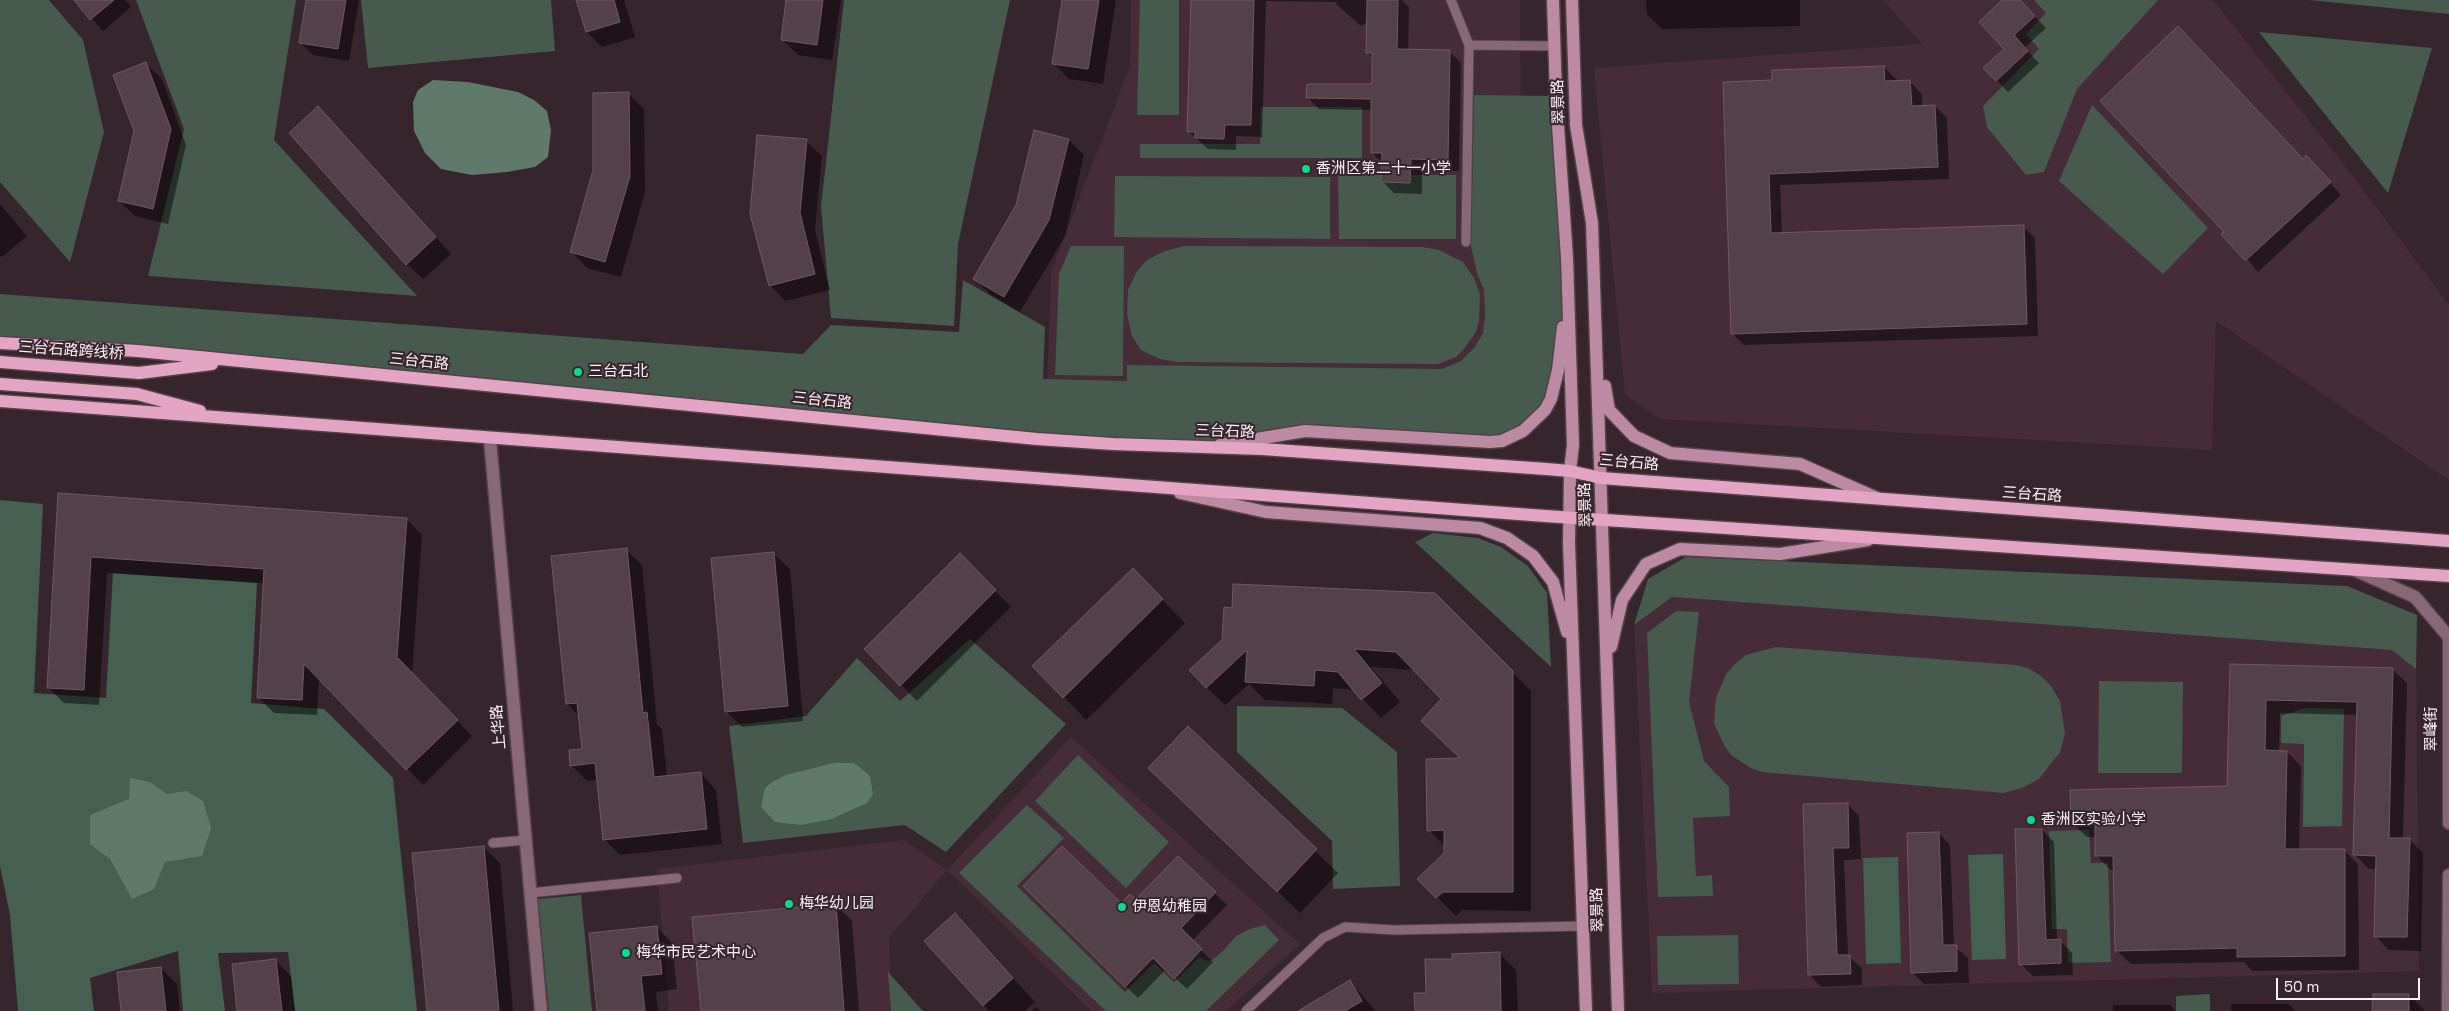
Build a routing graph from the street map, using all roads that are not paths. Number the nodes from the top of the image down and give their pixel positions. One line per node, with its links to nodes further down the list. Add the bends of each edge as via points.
1 (1451, 0): 4 (lane)
2 (1553, 0): 5 (main road, 翠景路)
3 (1572, 0): 8 (main road, 翠景路, via 1576,125 1592,224)
4 (1469, 46): 5 (lane); 6 (lane)
5 (1554, 46): 7 (main road, 翠景路)
6 (1466, 242)
7 (1567, 258): 16 (main road, via 1561,352 1554,387 1545,410 1524,432 1490,442 1304,432); 17 (main road, 翠景路, via 1573,444)
8 (1596, 336): 18 (main road, 翠景路); 20 (main road, via 1609,410 1634,436 1670,453 1800,464)
9 (0, 343): 10 (main road, 三台石路)
10 (236, 360): 11 (main road, 三台石路跨线桥, via 139,373); 16 (main road, 三台石路, via 1037,439)
11 (0, 362)
12 (0, 384): 14 (main road, via 136,394)
13 (0, 402): 14 (main road)
14 (232, 420): 15 (main road)
15 (490, 440): 19 (main road); 31 (street, 上华路)
16 (1203, 447): 17 (main road, 三台石路)
17 (1570, 471): 18 (main road, 三台石路); 21 (main road, 翠景路)
18 (1602, 478): 20 (main road, 三台石路); 22 (main road, 翠景路)
19 (1149, 486): 21 (main road); 28 (main road, via 1266,512 1480,528 1507,538 1533,556 1553,582)
20 (1882, 500): 24 (main road, 三台石路)
21 (1570, 518): 22 (main road); 28 (main road, 翠景路)
22 (1603, 519): 23 (main road); 29 (main road, 翠景路)
23 (1880, 538): 25 (main road); 29 (main road, via 1780,554 1680,549 1646,564 1622,600)
24 (2449, 541)
25 (2355, 570): 26 (main road); 27 (street, via 2415,597)
26 (2449, 576)
27 (2449, 636): 30 (street, 翠峰街)
28 (1573, 654): 36 (main road, 翠景路)
29 (1607, 664): 40 (main road, 翠景路)
30 (2449, 823)
31 (526, 840): 32 (lane); 35 (street, 上华路)
32 (493, 843)
33 (2449, 875): 41 (street)
34 (678, 878): 35 (lane)
35 (530, 893): 37 (street, 上华路)
36 (1584, 926): 38 (lane, via 1394,930 1345,927 1323,938); 39 (main road, 翠景路)
37 (541, 1011)
38 (1246, 1011)
39 (1586, 1011)
40 (1618, 1011)
41 (2448, 1011)

